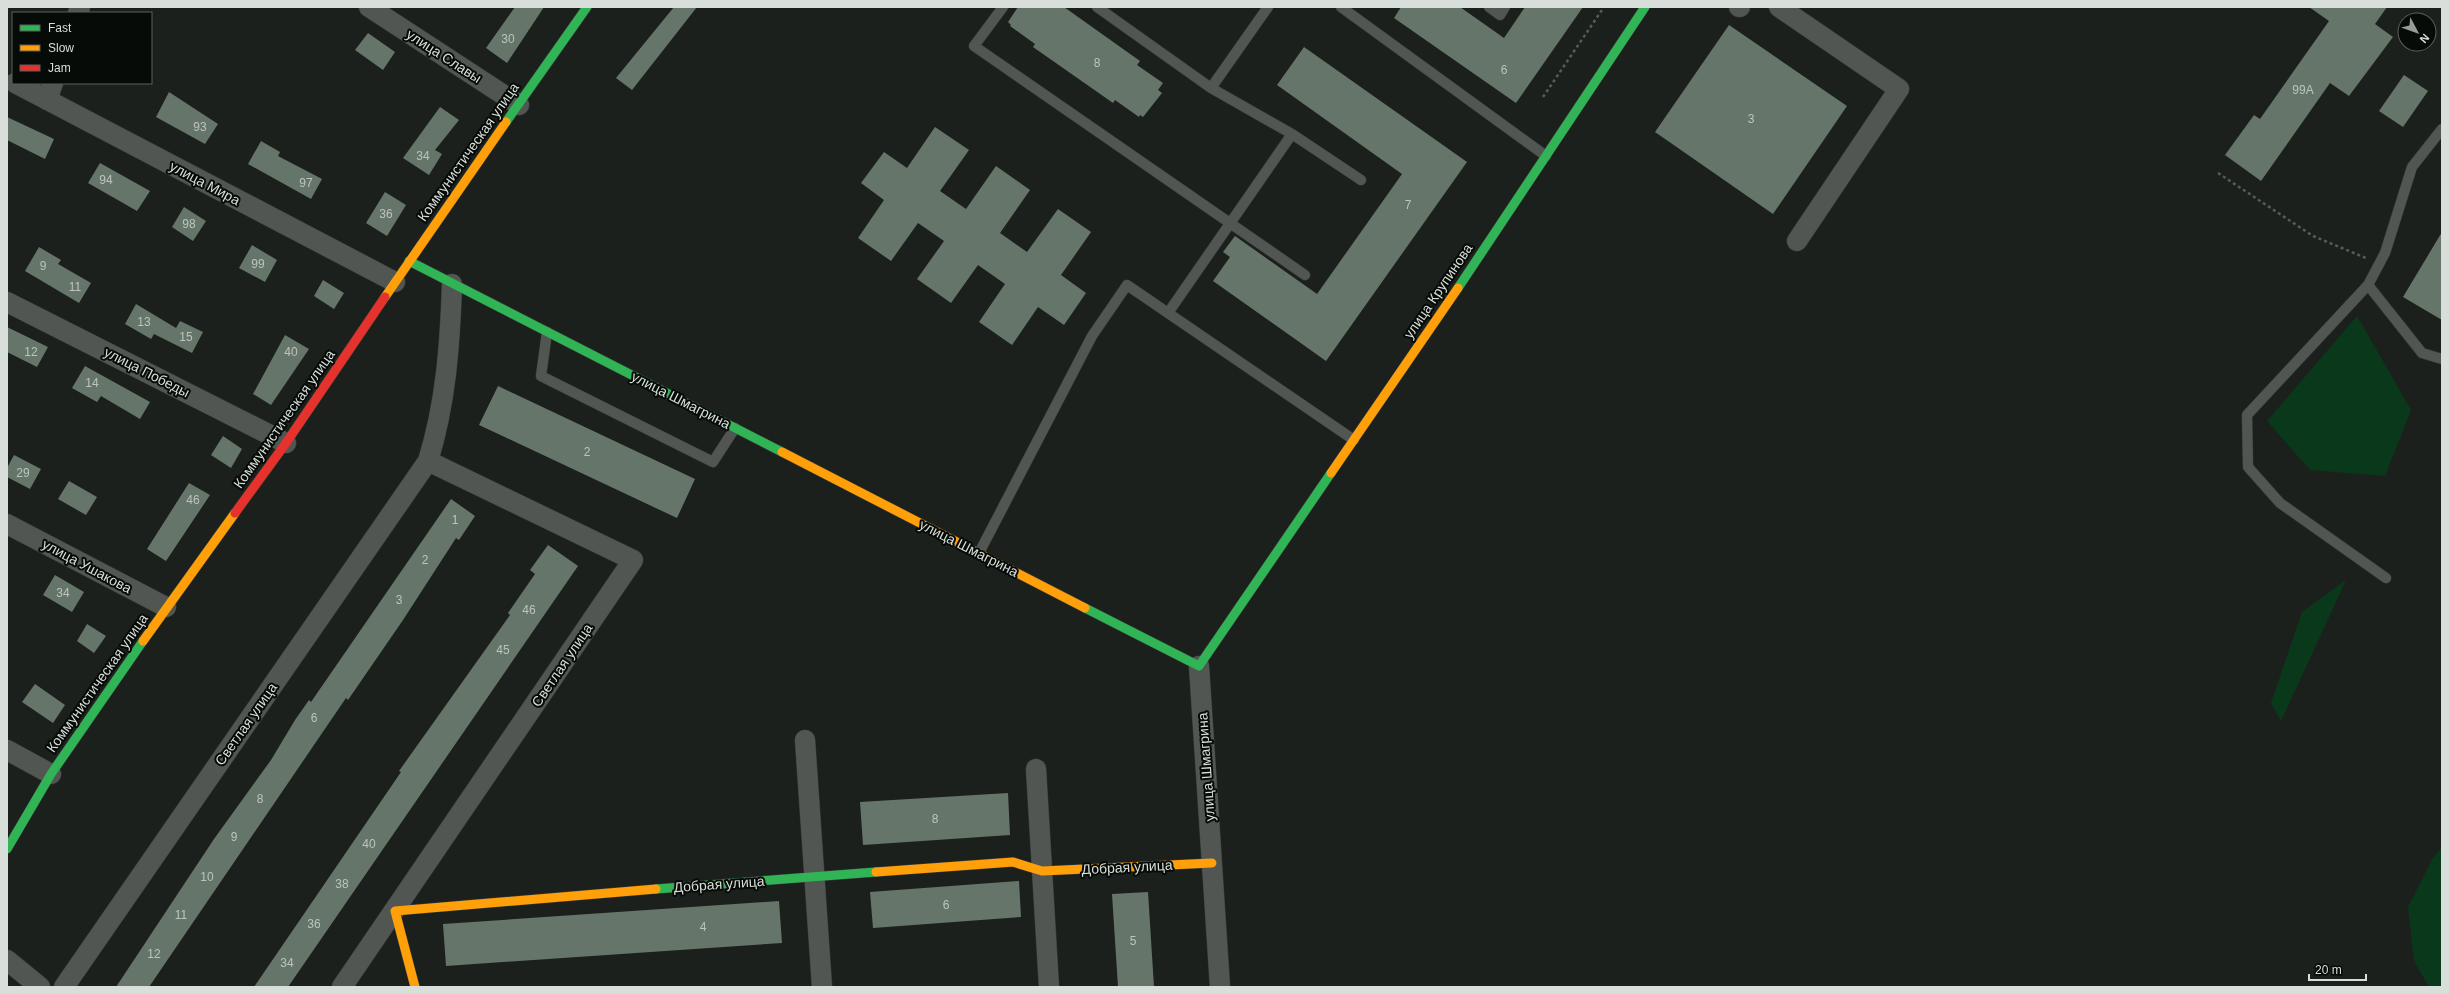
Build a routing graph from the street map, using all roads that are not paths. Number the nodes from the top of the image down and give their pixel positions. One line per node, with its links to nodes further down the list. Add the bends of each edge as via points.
1 (369, 7): 15 (street, улица Славы)
2 (587, 7): 15 (street, Коммунистическая улица)
3 (1003, 7): 20 (lane, via 974,46)
4 (1098, 7): 13 (lane)
5 (1268, 7): 13 (lane)
6 (1341, 7): 11 (lane)
7 (1489, 7): 8 (lane, via 1500,15)
8 (1505, 7)
9 (1646, 7): 18 (street, улица Крупинова)
10 (1779, 7): 21 (street, via 1899,89)
11 (1354, 11): 18 (lane)
12 (21, 84): 14 (street, улица Мира)
13 (1211, 88): 17 (lane)
14 (50, 92): 24 (street, улица Мира)
15 (519, 105): 22 (street, Коммунистическая улица)
16 (2442, 129): 26 (lane, via 2412,167 2385,253)
17 (1292, 134): 19 (lane); 20 (lane)
18 (1546, 156): 32 (street, улица Крупинова)
19 (1361, 180)
20 (1231, 223): 23 (lane); 28 (lane)
21 (1797, 241)
22 (409, 261): 24 (street, Коммунистическая улица); 25 (street, улица Шмагрина)
23 (1305, 275)
24 (395, 282): 33 (street, Коммунистическая улица)
25 (452, 284): 29 (street, улица Шмагрина); 34 (street, via 449,364)
26 (2368, 285): 30 (lane, via 2422,353); 37 (lane, via 2247,415 2248,468 2280,503)
27 (7, 302): 33 (street, улица Победы)
28 (1168, 313): 32 (lane); 36 (lane, via 1127,284 1092,336)
29 (547, 332): 31 (street, улица Шмагрина); 31 (lane, via 540,376 713,462)
30 (2442, 359)
31 (736, 428): 36 (street, улица Шмагрина)
32 (1354, 440): 39 (street, улица Крупинова)
33 (286, 443): 38 (street, Коммунистическая улица)
34 (428, 461): 48 (street, Светлая улица, via 633,560); 51 (street, Светлая улица)
35 (7, 524): 38 (street, улица Ушакова)
36 (979, 553): 39 (street, улица Шмагрина)
37 (2386, 578)
38 (166, 607): 43 (street, Коммунистическая улица)
39 (1199, 666): 45 (street, улица Шмагрина)
40 (805, 740): 47 (street)
41 (7, 750): 43 (street)
42 (1036, 769): 46 (street)
43 (51, 774): 44 (street, Коммунистическая улица)
44 (7, 848)
45 (1212, 863): 46 (street, Добрая улица); 56 (street, улица Шмагрина)
46 (1042, 871): 47 (street, Добрая улица, via 1013,862); 55 (street)
47 (814, 877): 48 (street, Добрая улица); 54 (street)
48 (395, 911): 52 (street, Светлая улица); 53 (street)
49 (7, 960): 50 (street)
50 (40, 987)
51 (64, 987)
52 (342, 987)
53 (415, 987)
54 (822, 987)
55 (1049, 987)
56 (1220, 987)

